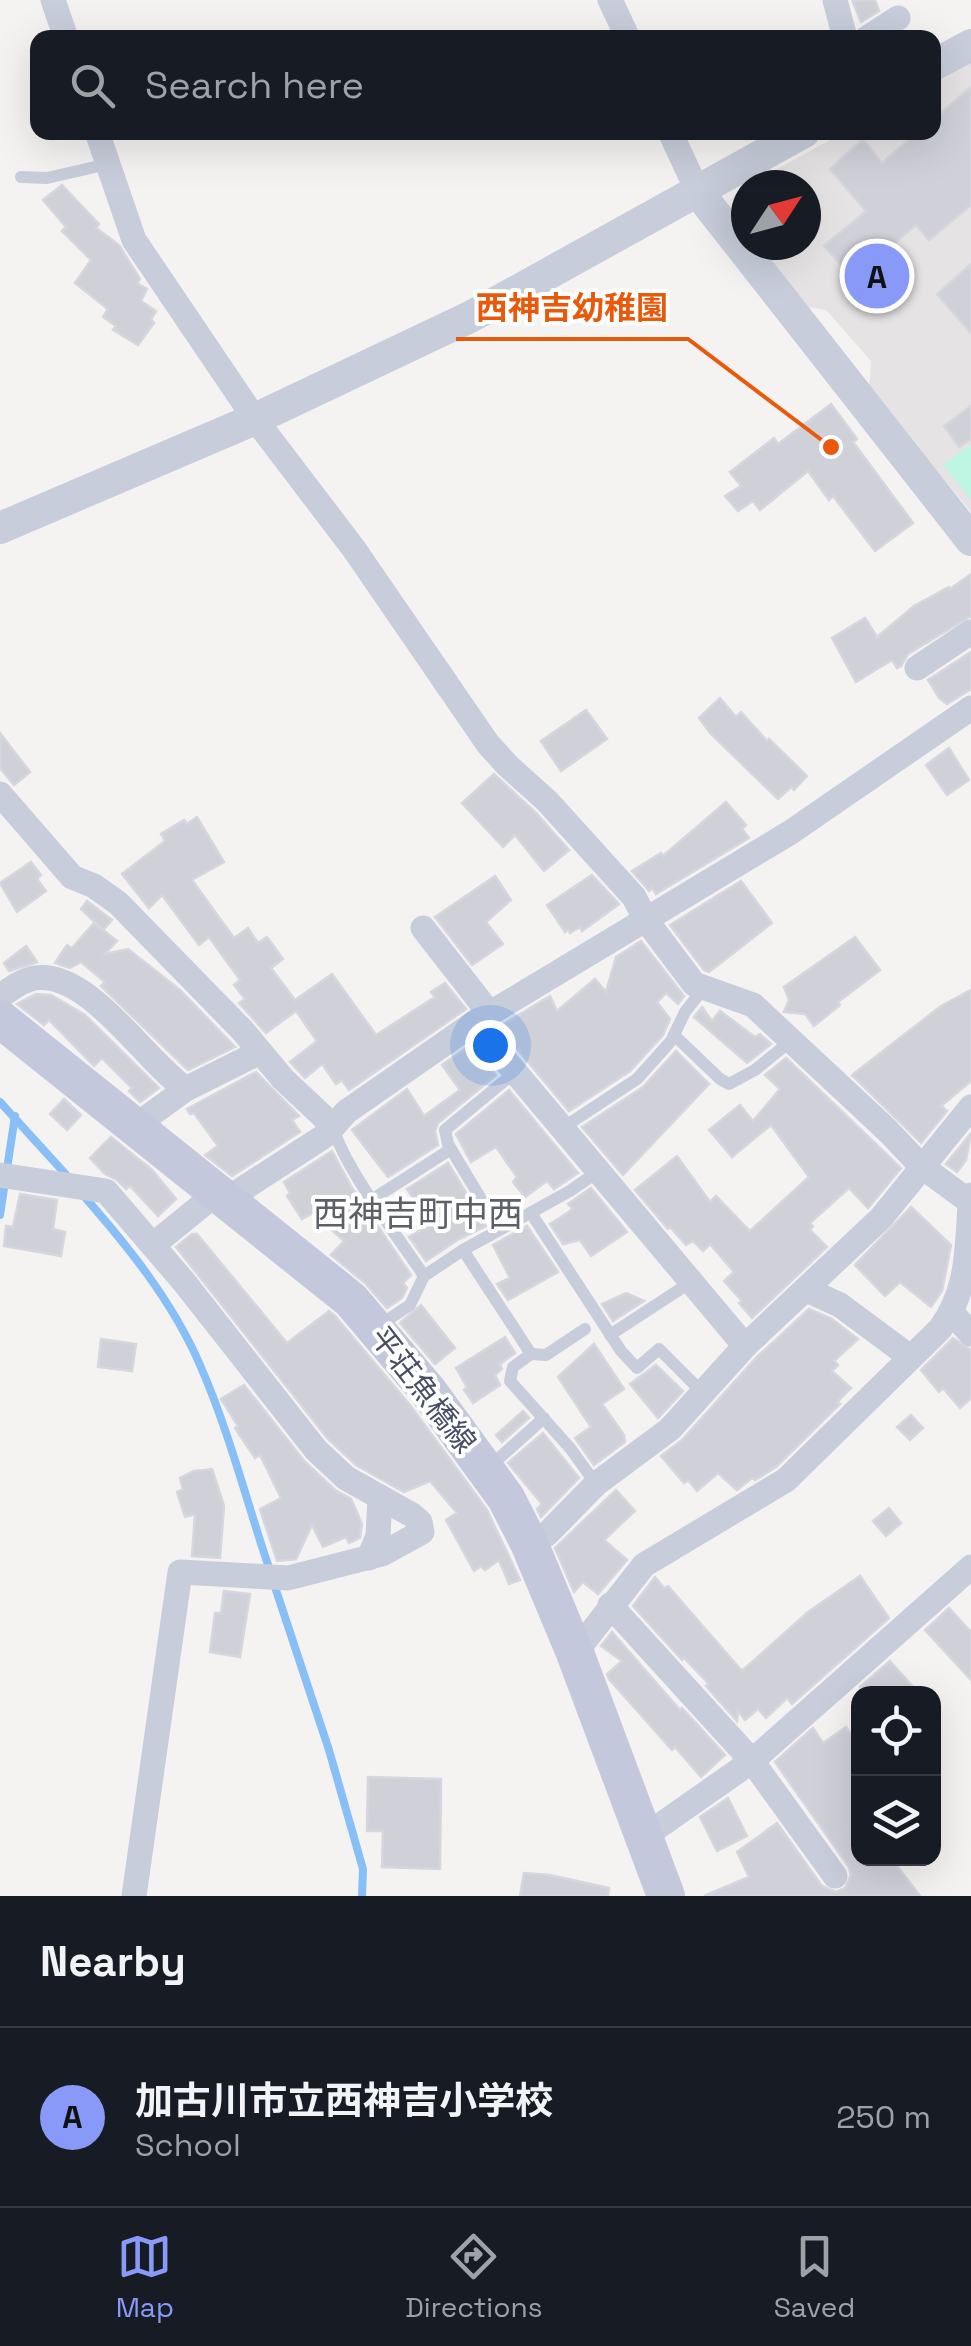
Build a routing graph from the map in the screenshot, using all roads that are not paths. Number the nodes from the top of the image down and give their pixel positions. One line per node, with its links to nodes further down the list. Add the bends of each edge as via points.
1 (53, 0): 5 (street)
2 (610, 0): 6 (street)
3 (835, 0): 7 (street)
4 (898, 18): 8 (street)
5 (63, 30)
6 (624, 30)
7 (843, 30)
8 (880, 30)
9 (971, 45): 10 (street)
10 (941, 60)
11 (100, 140): 14 (street)
12 (674, 140): 16 (street)
13 (786, 140): 16 (street)
14 (108, 164): 15 (lane); 17 (street, via 134,240)
15 (21, 177)
16 (698, 192): 17 (street, via 470,317); 19 (street)
17 (255, 420): 18 (street); 24 (street, via 354,548 488,744 548,800 634,897)
18 (0, 528)
19 (971, 540)
20 (971, 632): 21 (street)
21 (917, 668)
22 (971, 708): 24 (street, via 791,832)
23 (0, 794): 32 (street, via 72,878 118,903)
24 (646, 920): 26 (street); 28 (street)
25 (424, 928): 28 (street)
26 (704, 989): 30 (lane); 31 (street, via 753,1005)
27 (0, 996): 34 (street, via 38,977 72,987)
28 (482, 1018): 33 (street); 36 (street)
29 (0, 1020): 37 (main road, 平荘魚橋線)
30 (674, 1035): 31 (lane, via 729,1084); 38 (lane, via 637,1079)
31 (792, 1040): 40 (street)
32 (260, 1052): 34 (street); 36 (street)
33 (514, 1073): 38 (street); 39 (lane, via 445,1130)
34 (186, 1090): 37 (street)
35 (971, 1107): 40 (street)
36 (332, 1125): 43 (street, via 326,1135); 45 (lane)
37 (136, 1126): 43 (main road, 平荘魚橋線)
38 (564, 1126): 41 (street)
39 (450, 1149): 45 (lane); 47 (lane)
40 (921, 1166): 44 (street); 52 (street, via 881,1218)
41 (600, 1170): 46 (lane); 51 (street)
42 (7, 1176): 48 (street, via 106,1191)
43 (223, 1196): 48 (street); 54 (main road, 平荘魚橋線, via 351,1300)
44 (971, 1198): 53 (street, via 966,1280)
45 (373, 1199): 50 (lane)
46 (531, 1213): 47 (lane); 57 (lane)
47 (499, 1229): 49 (lane)
48 (153, 1246): 65 (street, via 316,1450)
49 (463, 1250): 50 (lane); 59 (lane)
50 (424, 1276): 54 (lane, via 410,1305)
51 (692, 1281): 57 (lane); 58 (street)
52 (802, 1287): 58 (street); 60 (street, via 840,1305)
53 (952, 1313): 56 (street); 60 (street)
54 (375, 1328): 63 (main road, 平荘魚橋線)
55 (585, 1329): 59 (lane, via 546,1355)
56 (971, 1334)
57 (610, 1335): 61 (lane, via 637,1368 659,1349)
58 (745, 1346): 61 (street)
59 (531, 1354): 62 (lane, via 513,1367 510,1381)
60 (910, 1357): 69 (street, via 786,1480 644,1565)
61 (703, 1392): 64 (street, via 670,1430)
62 (544, 1418): 63 (lane); 64 (lane)
63 (486, 1470): 66 (main road, 平荘魚橋線)
64 (596, 1484): 66 (street, via 547,1534)
65 (380, 1497): 67 (street); 67 (street, via 412,1515 422,1532)
66 (529, 1542): 70 (main road, 平荘魚橋線)
67 (369, 1558): 74 (street, via 288,1578 180,1572)
68 (971, 1566): 71 (street)
69 (610, 1605): 70 (street); 71 (street)
70 (575, 1653): 72 (main road, 平荘魚橋線)
71 (752, 1761): 72 (street); 73 (street)
72 (645, 1836): 75 (main road, 平荘魚橋線)
73 (835, 1876)
74 (134, 1896)
75 (666, 1896)

